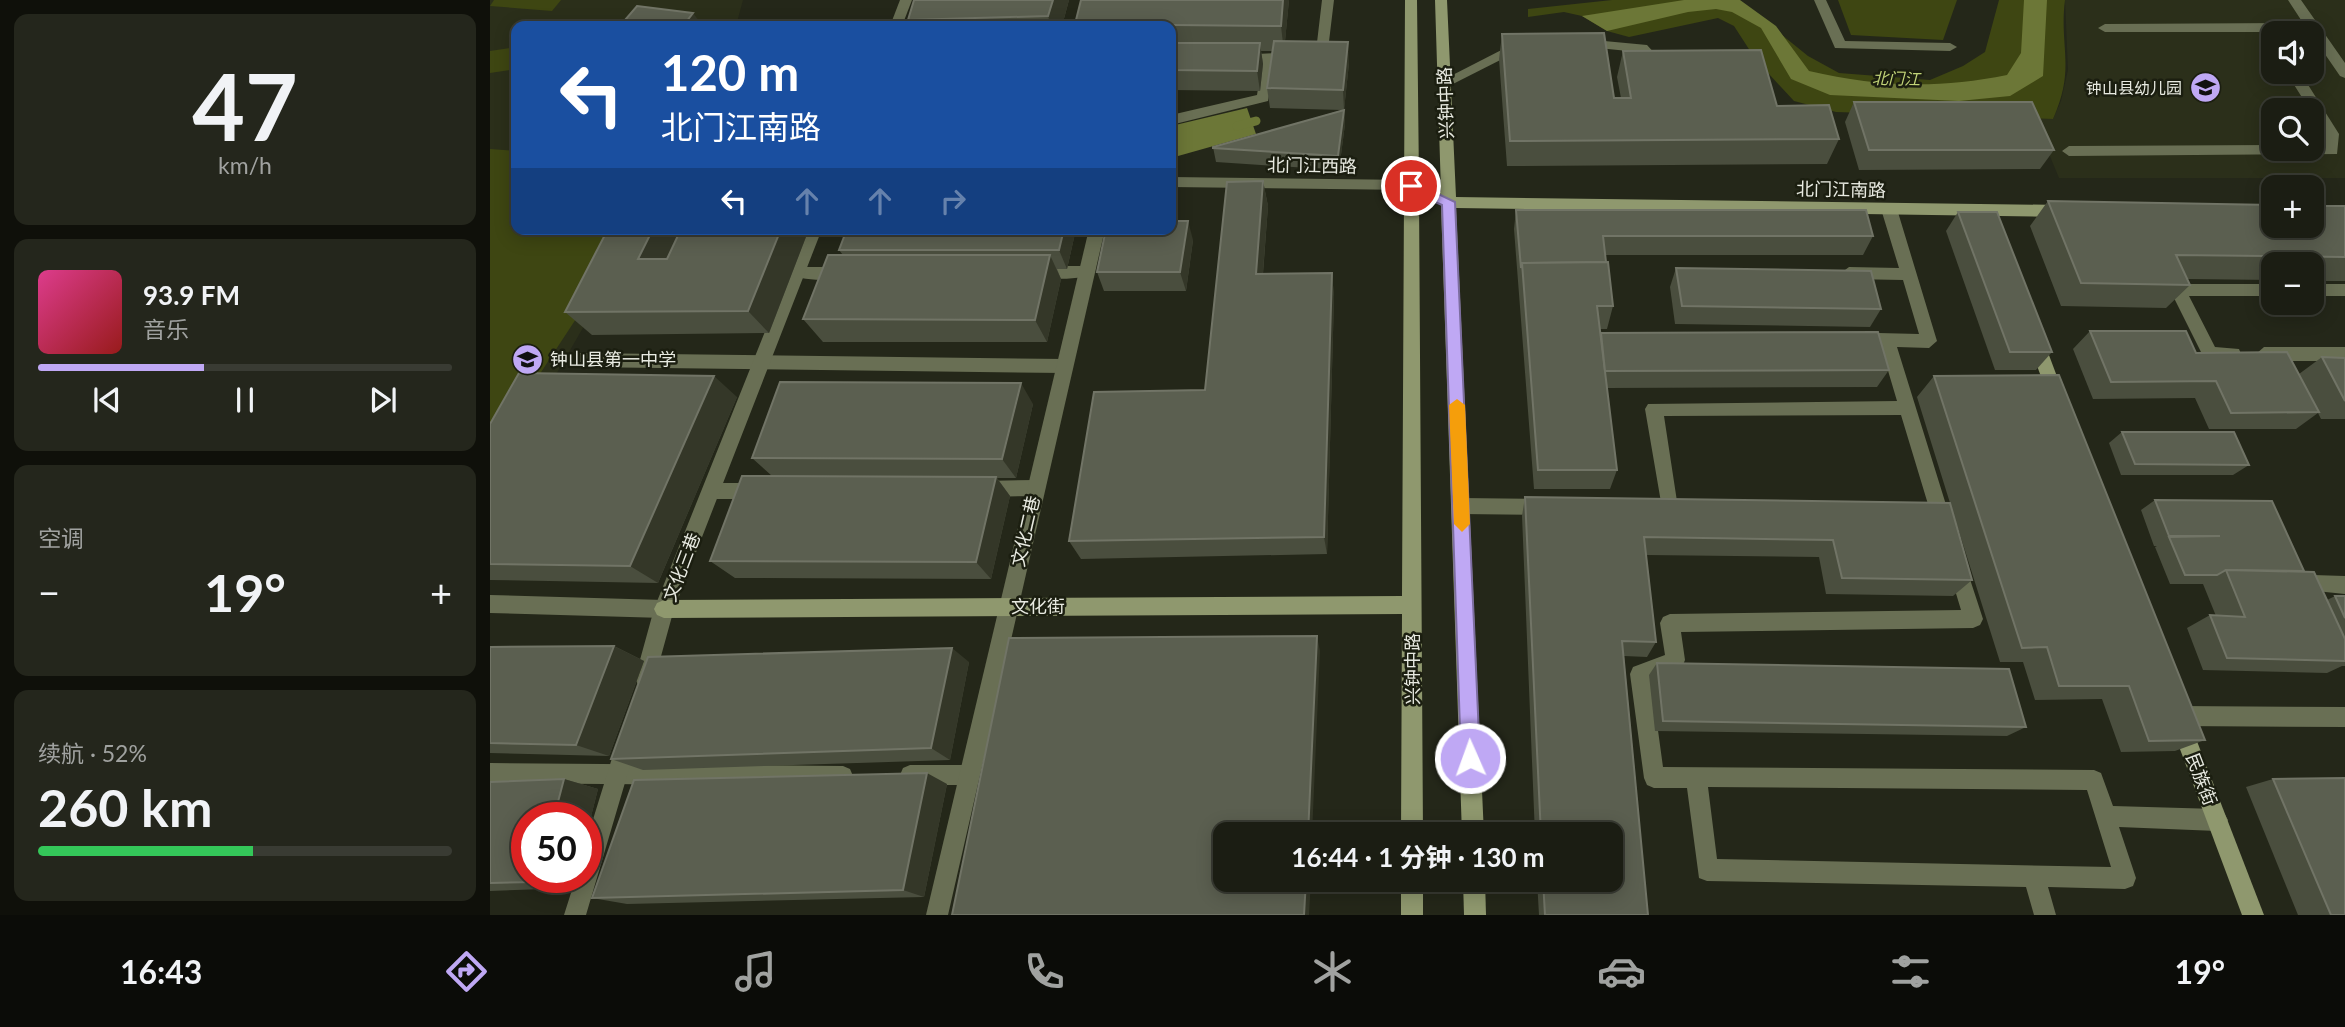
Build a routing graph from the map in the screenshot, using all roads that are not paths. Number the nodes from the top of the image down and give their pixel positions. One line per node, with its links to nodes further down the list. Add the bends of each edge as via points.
1 (906, 0): 7 (street)
2 (1328, 0): 16 (street, via 1322,55)
3 (1411, 0): 25 (main road, 兴钟中路)
4 (1441, 0): 19 (main road, 兴钟中路)
5 (1820, 0): 14 (street, via 1840,45)
6 (2294, 0): 8 (street)
7 (898, 21)
8 (2309, 21)
9 (2105, 28): 10 (street)
10 (2261, 34)
11 (1532, 38): 19 (street)
12 (1573, 42): 17 (street, via 1642,48)
13 (2324, 43): 18 (street)
14 (1950, 47)
15 (1227, 58): 16 (street)
16 (1269, 58): 21 (street, via 1264,98)
17 (1664, 71)
18 (2345, 73)
19 (1444, 83): 26 (main road, 兴钟中路)
20 (2302, 84): 22 (street)
21 (1176, 119)
22 (2339, 134): 23 (street, via 2332,150)
23 (2069, 151)
24 (1176, 182): 25 (street, 北门江西路)
25 (1411, 186): 26 (main road, 北门江南路); 59 (main road, 兴钟中路)
26 (1448, 202): 27 (main road, 北门江南路); 53 (main road, 兴钟中路)
27 (1889, 209): 28 (main road, 北门江南路, via 1989,218); 36 (street)
28 (2083, 211)
29 (812, 235): 33 (street, 文化三巷)
30 (1096, 235): 32 (street, 文化二巷)
31 (1018, 272): 32 (street)
32 (1087, 272): 46 (street, 文化二巷)
33 (797, 273): 34 (street); 45 (street, 文化三巷)
34 (866, 273)
35 (1827, 273): 36 (street)
36 (1909, 274): 42 (street, via 1929,341)
37 (2261, 290): 43 (street, via 2178,290 2210,353)
38 (2324, 290): 39 (street)
39 (2345, 290)
40 (2030, 326): 48 (main road)
41 (1860, 340): 42 (street)
42 (1887, 340): 47 (street)
43 (2345, 354)
44 (578, 360): 45 (street)
45 (762, 360): 46 (street); 51 (street, 文化三巷, via 721,449)
46 (1065, 366): 49 (street, 文化二巷)
47 (1908, 408): 55 (street, via 1654,409); 71 (street, via 1933,511 1973,619 1670,623 1675,660 1640,674 1654,778)
48 (2064, 416)
49 (1035, 488): 50 (street); 60 (street, 文化二巷)
50 (967, 489)
51 (710, 491): 52 (street); 61 (street, 文化三巷)
52 (778, 491)
53 (1461, 506): 54 (street); 75 (main road, 兴钟中路)
54 (1559, 507)
55 (1669, 508)
56 (2313, 584): 57 (street)
57 (2345, 585)
58 (490, 604): 61 (street)
59 (1412, 605): 60 (main road, 文化街); 74 (main road, 兴钟中路)
60 (1007, 606): 61 (main road, 文化街); 68 (street, 文化二巷)
61 (664, 609): 62 (street, 文化三巷)
62 (639, 699)
63 (2175, 710): 64 (street); 73 (main road, 民族街)
64 (2345, 717)
65 (631, 725): 69 (street)
66 (490, 773): 69 (street)
67 (888, 775): 68 (street)
68 (969, 775): 80 (street, 文化二巷)
69 (617, 776): 70 (street); 79 (street)
70 (861, 776)
71 (1696, 777): 72 (street, via 2094,780); 76 (street, via 1707,870)
72 (2105, 816): 73 (street); 76 (street, via 2125,878)
73 (2217, 820): 84 (main road, 民族街)
74 (1412, 822)
75 (1473, 822)
76 (2033, 876): 83 (street)
77 (1412, 892): 81 (main road)
78 (1474, 892): 82 (main road)
79 (575, 915)
80 (937, 915)
81 (1412, 915)
82 (1475, 915)
83 (2045, 915)
84 (2253, 915)

